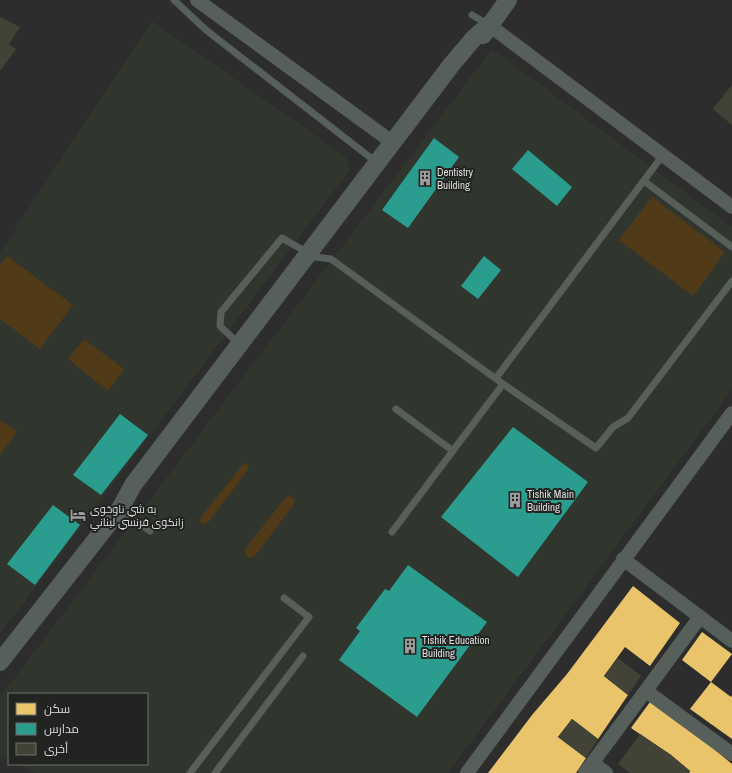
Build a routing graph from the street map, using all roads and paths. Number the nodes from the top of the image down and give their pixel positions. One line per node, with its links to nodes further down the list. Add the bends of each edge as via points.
1 (174, 0): 8 (lane, via 212,35)
2 (197, 0): 6 (street)
3 (508, 0): 5 (street)
4 (472, 15): 5 (lane)
5 (489, 25): 6 (street, via 460,54); 7 (street); 12 (street, via 459,69)
6 (392, 142): 8 (street)
7 (663, 155): 9 (lane); 10 (street)
8 (376, 162): 12 (street)
9 (644, 181): 11 (lane); 15 (lane)
10 (732, 207)
11 (732, 247)
12 (312, 255): 14 (street); 14 (lane, via 282,238 221,312 220,326); 15 (lane, via 331,260); 20 (street, via 140,490)
13 (732, 281): 16 (lane, via 628,418 613,427 596,448)
14 (239, 344): 20 (street, via 133,485)
15 (496, 378): 16 (lane)
16 (503, 384): 19 (lane)
17 (396, 409): 19 (lane)
18 (732, 413): 23 (street)
19 (453, 451): 22 (lane)
20 (120, 509): 21 (lane); 28 (street)
21 (150, 531)
22 (392, 532)
23 (623, 559): 25 (street); 34 (street)
24 (284, 598): 32 (lane, via 309,617)
25 (700, 617): 26 (street); 29 (street)
26 (732, 641)
27 (303, 656): 33 (lane)
28 (0, 662)
29 (646, 691): 30 (street); 31 (street)
30 (732, 754)
31 (589, 768): 35 (street)
32 (190, 773)
33 (215, 773)
34 (467, 773)
35 (606, 773)

